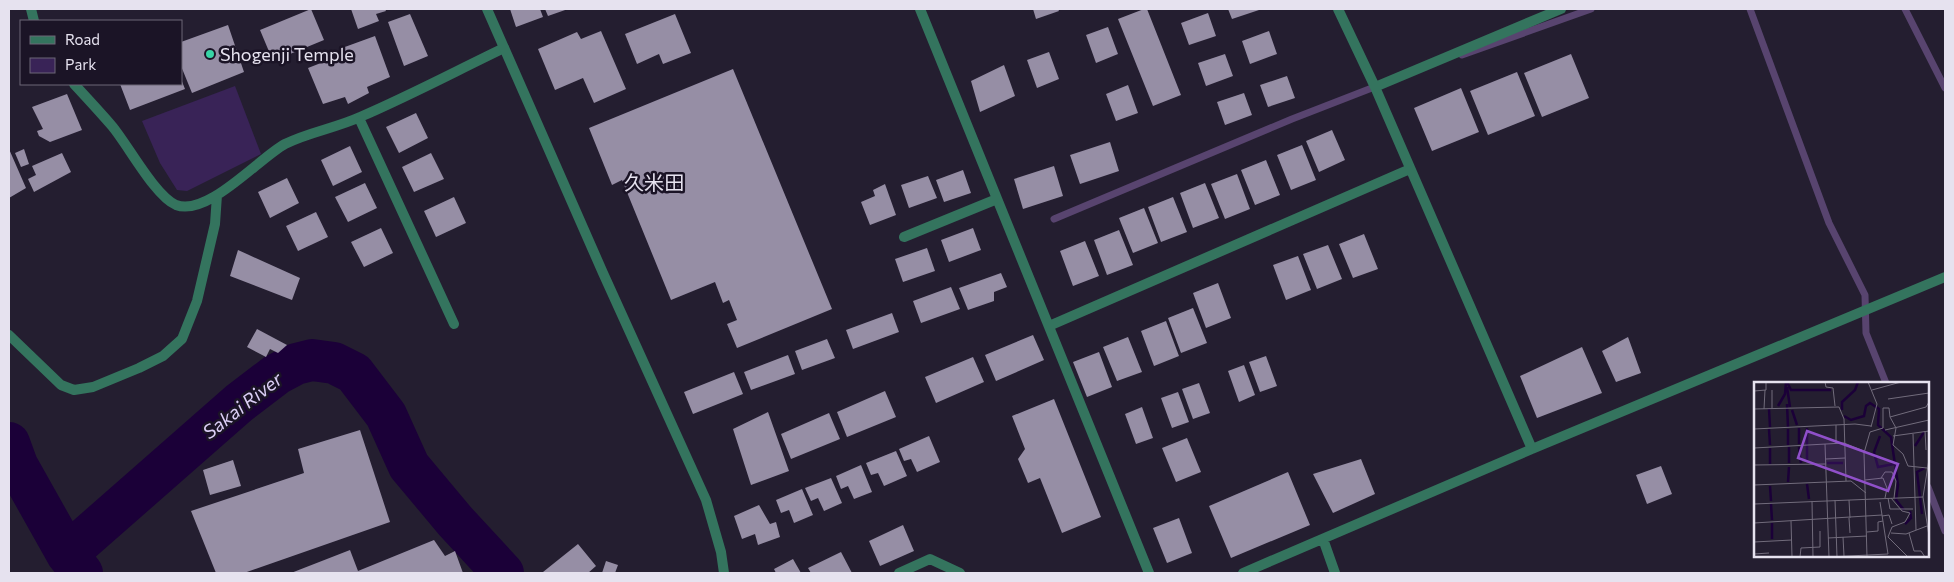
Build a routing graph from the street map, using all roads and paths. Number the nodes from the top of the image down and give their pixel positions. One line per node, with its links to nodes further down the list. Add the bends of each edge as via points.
1 (487, 9): 5 (street)
2 (920, 9): 11 (street)
3 (1338, 9): 7 (street)
4 (1561, 9): 7 (street)
5 (504, 48): 8 (street); 19 (street, via 706,500)
6 (75, 85): 10 (street, via 113,127 166,199 177,205 189,206)
7 (1375, 87): 9 (street)
8 (359, 118): 10 (street, via 285,144); 14 (street)
9 (1410, 169): 15 (street); 17 (street)
10 (217, 195): 16 (street, via 215,224 197,301 182,339 163,356 93,387 74,390 48,375)
11 (997, 198): 12 (street); 15 (street)
12 (904, 237)
13 (1945, 277): 17 (street)
14 (454, 324)
15 (1048, 326): 22 (street)
16 (9, 335)
17 (1532, 449): 18 (street)
18 (1323, 539): 23 (street); 24 (street)
19 (724, 573)
20 (899, 573): 21 (street, via 930,559)
21 (960, 573)
22 (1148, 573)
23 (1243, 573)
24 (1335, 573)

